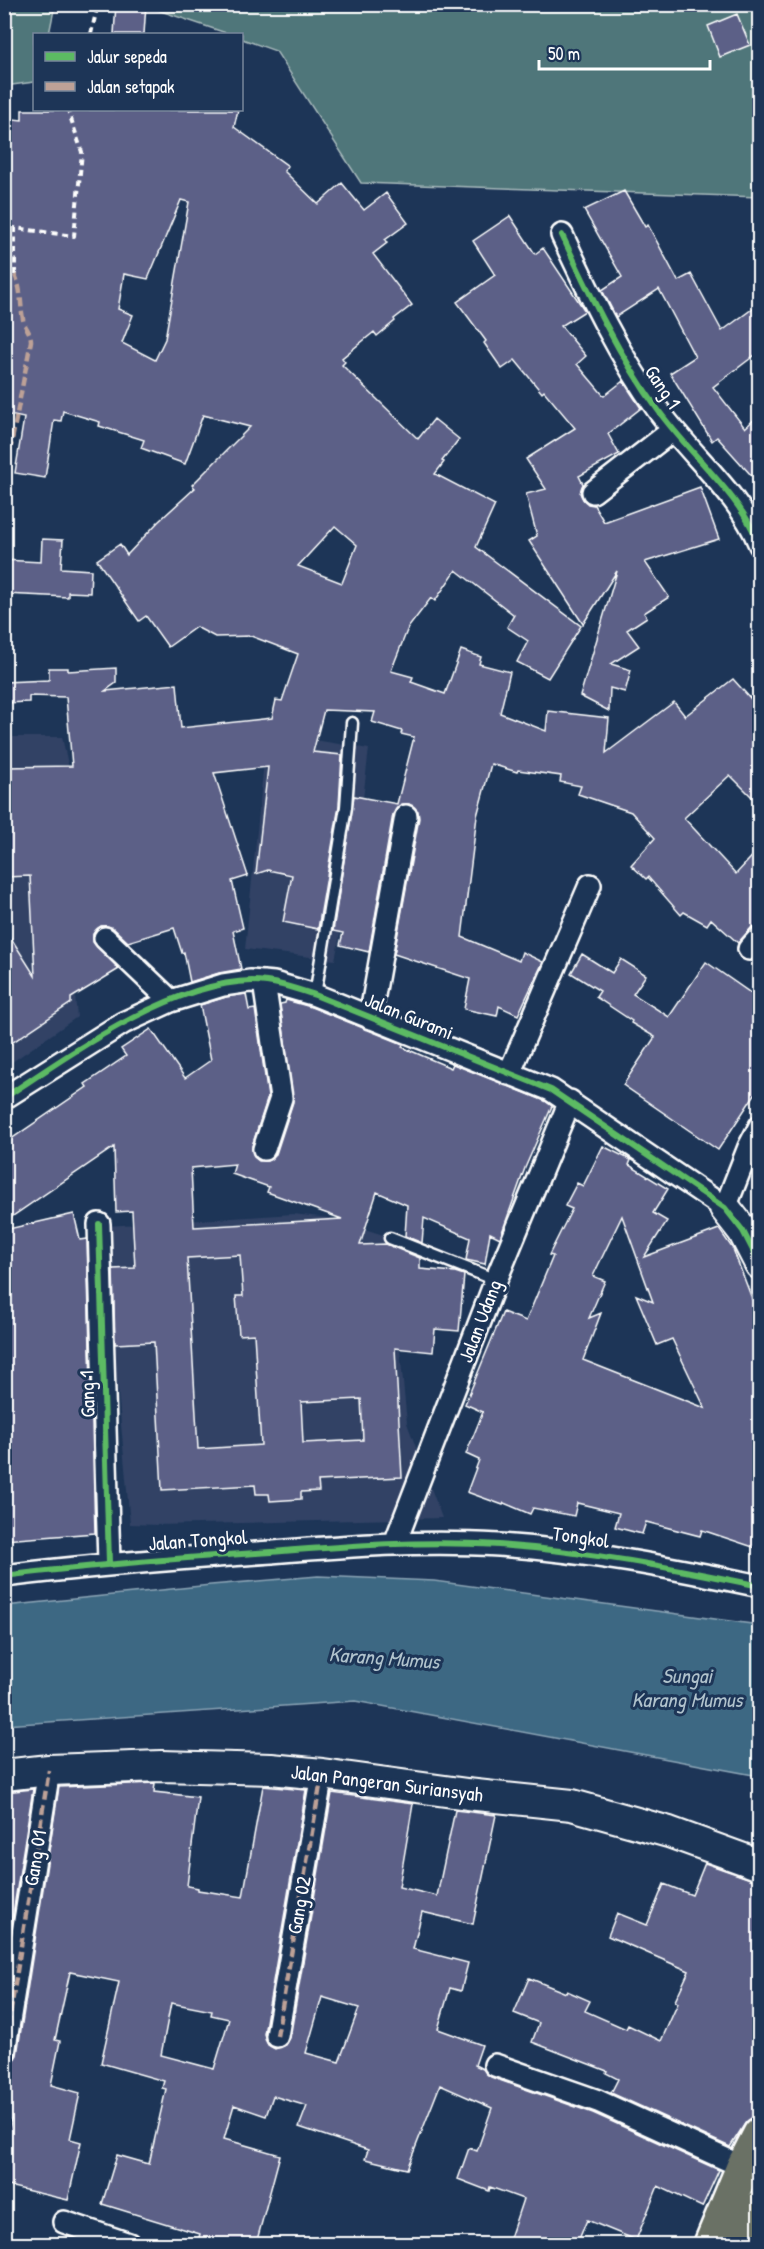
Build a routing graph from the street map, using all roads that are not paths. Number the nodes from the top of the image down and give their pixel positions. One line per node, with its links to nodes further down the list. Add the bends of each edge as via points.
1 (562, 235): 2 (street, Gang 1, via 611,335)
2 (673, 430): 3 (street); 4 (street, Gang 1, via 725,490)
3 (593, 492)
4 (759, 544)
5 (352, 723): 10 (lane, via 346,807)
6 (406, 816): 12 (street)
7 (590, 885): 13 (street)
8 (105, 938): 11 (street)
9 (264, 982): 10 (street, Jalan Gurami); 11 (street, Jalan Gurami, via 223,985); 17 (street, via 281,1098)
10 (315, 995): 12 (street, Jalan Gurami)
11 (171, 1001): 14 (street, Jalan Gurami, via 106,1033)
12 (370, 1018): 13 (street, Jalan Gurami)
13 (509, 1074): 15 (street, Jalan Gurami)
14 (4, 1098)
15 (570, 1101): 18 (street, Jalan Gurami); 22 (street, Jalan Udang)
16 (759, 1126): 18 (street)
17 (264, 1149)
18 (724, 1208): 21 (main road, Jalan Gurami, via 743,1231)
19 (99, 1224): 24 (street, Gang 1)
20 (390, 1238): 22 (lane)
21 (759, 1264)
22 (496, 1280): 23 (street, Jalan Udang)
23 (395, 1543): 24 (street, Jalan Tongkol); 26 (street, Tongkol, via 554,1550 667,1566)
24 (109, 1563): 25 (street, Jalan Tongkol)
25 (4, 1576)
26 (759, 1586)
27 (49, 1770): 28 (main road, Jalan Pangeran Suriansyah, via 161,1766); 29 (main road, Jalan Pangeran Suriansyah); 32 (street, Gang 01)
28 (322, 1774): 30 (main road, Jalan Pangeran Suriansyah, via 572,1805 669,1832); 31 (street, Gang 02)
29 (4, 1775)
30 (759, 1865)
31 (277, 2036)
32 (4, 2053)
33 (495, 2065): 35 (street, via 598,2102)
34 (759, 2134): 35 (highway)
35 (743, 2167): 39 (highway)
36 (759, 2207): 40 (highway)
37 (64, 2222): 38 (street)
38 (129, 2244)
39 (711, 2244)
40 (745, 2244)

